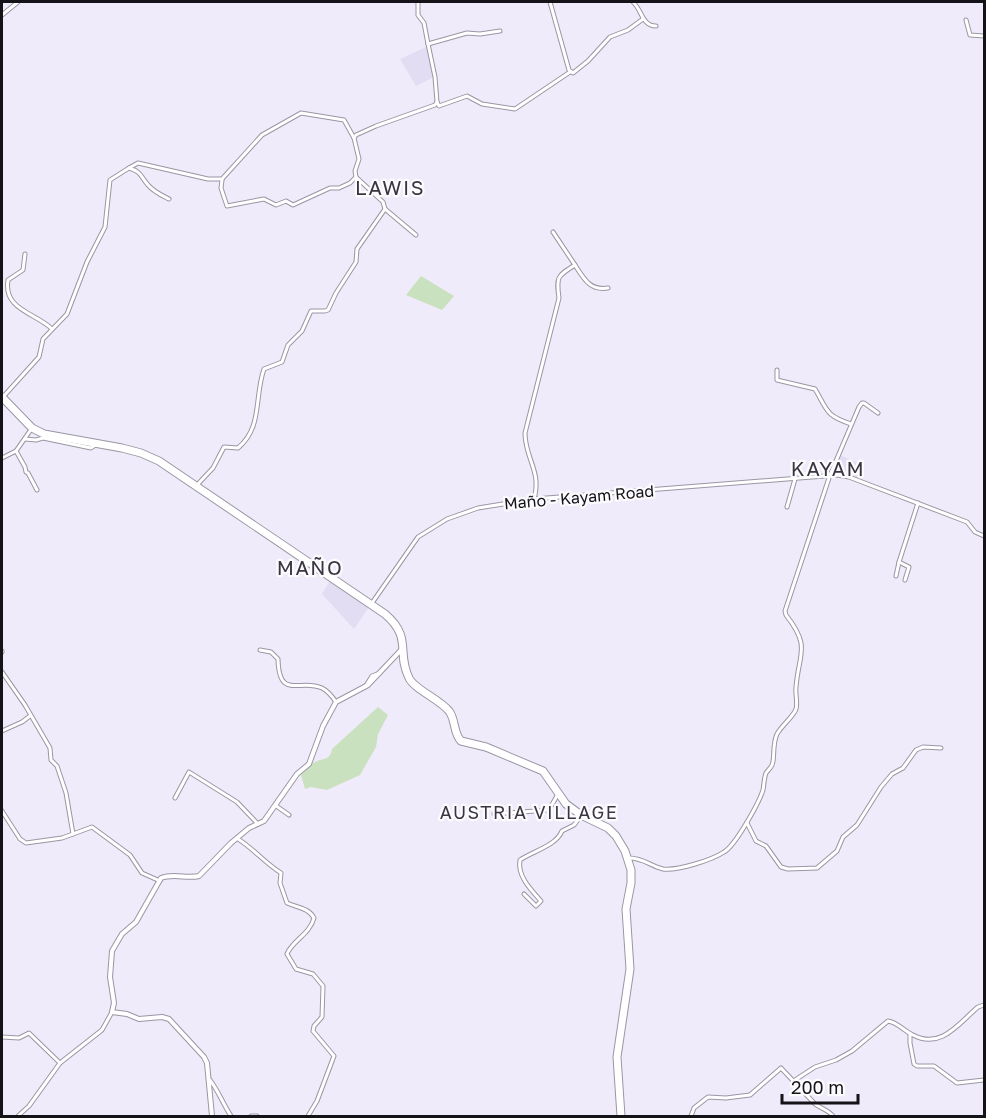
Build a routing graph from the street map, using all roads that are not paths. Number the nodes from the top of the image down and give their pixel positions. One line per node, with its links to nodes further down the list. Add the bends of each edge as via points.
1 (18, 2): 5 (street)
2 (418, 2): 11 (street, via 418,15 424,23)
3 (550, 2): 12 (street)
4 (633, 2): 6 (street)
5 (2, 15)
6 (643, 19): 8 (street); 12 (street, via 610,37 579,69)
7 (966, 20): 10 (street, via 970,35)
8 (656, 26)
9 (500, 32): 11 (street, via 466,33)
10 (984, 36)
11 (428, 44): 13 (street)
12 (570, 72): 13 (street, via 515,109 482,104 467,96 439,106)
13 (437, 102): 14 (street)
14 (354, 138): 16 (street, via 359,159); 17 (street, via 344,120 301,112 262,135)
15 (129, 168): 17 (street, via 138,163); 18 (street); 25 (street, via 110,180 105,227 67,314)
16 (356, 177): 17 (street, via 339,188 330,188 293,205 286,201 276,205 264,199 227,206); 19 (street)
17 (222, 179)
18 (170, 199)
19 (385, 208): 21 (street); 37 (street, via 357,249 356,262 328,310 311,311 302,331 288,345 282,362 264,369 251,434 238,448 224,447 213,468)
20 (553, 232): 23 (street)
21 (416, 235)
22 (25, 254): 25 (street, via 23,270 8,280 7,292 18,308)
23 (575, 265): 24 (street, via 591,286); 39 (street, via 557,280 559,298 525,433 537,478)
24 (608, 288)
25 (52, 329): 27 (street, via 44,339 39,357)
26 (777, 370): 29 (street, via 777,380 815,389 828,412)
27 (2, 398): 30 (highway)
28 (878, 413): 29 (street, via 861,403)
29 (851, 424): 35 (street)
30 (32, 428): 31 (street); 32 (highway)
31 (25, 438): 32 (street, via 92,448); 33 (street)
32 (97, 444): 37 (highway, via 151,456)
33 (16, 451): 34 (street); 38 (street)
34 (2, 458)
35 (830, 475): 36 (street, Maño - Kayam Road); 40 (street, Maño - Kayam Road, via 849,477); 61 (street, via 785,611 801,641 795,688 797,707 776,737 773,764 767,770)
36 (795, 479): 39 (street, Maño - Kayam Road); 41 (street)
37 (196, 486): 46 (highway)
38 (37, 490)
39 (534, 499): 46 (street, Maño - Kayam Road, via 470,511 423,533)
40 (918, 503): 42 (street, Maño - Kayam Road, via 967,522); 43 (street)
41 (787, 507)
42 (984, 536)
43 (898, 562): 44 (street); 45 (street, via 909,567)
44 (896, 576)
45 (905, 580)
46 (371, 605): 47 (highway, via 393,621)
47 (404, 646): 50 (street, via 365,687); 54 (highway, via 404,663 411,681 448,710 461,741 540,769)
48 (260, 650): 50 (street, via 271,652 278,659 282,681 320,687)
49 (2, 672): 51 (street)
50 (336, 702): 56 (street, via 309,764)
51 (30, 716): 52 (street); 63 (street, via 50,748 51,760 62,779)
52 (2, 731)
53 (942, 748): 61 (street, via 916,750 881,787 857,825 843,837 835,854 817,868 781,867 766,846 756,841)
54 (559, 793): 58 (street, via 549,810); 60 (highway)
55 (175, 798): 62 (street, via 189,772 237,802)
56 (275, 805): 59 (street); 62 (street)
57 (2, 811): 63 (street, via 26,843)
58 (494, 814)
59 (289, 815)
60 (581, 815): 65 (highway, via 608,828); 67 (street, via 560,837 519,860 521,874 542,901 536,906)
61 (747, 822): 65 (street, via 725,852 686,866 666,869)
62 (258, 824): 64 (street)
63 (73, 834): 66 (street, via 92,827 130,855 142,873)
64 (238, 839): 66 (street, via 199,876 167,876); 81 (street, via 281,873 287,903 305,909 314,918 287,954 296,969 314,974 323,986 322,1017 313,1031 334,1056)
65 (627, 858): 82 (highway, via 632,883 626,909 630,969 617,1057)
66 (160, 880): 69 (street, via 136,922 122,934 112,951)
67 (524, 894)
68 (984, 1005): 70 (street, via 935,1040)
69 (112, 1012): 72 (street, via 102,1029); 73 (street, via 139,1019 169,1019 204,1057)
70 (910, 1034): 74 (street, via 888,1021 852,1051); 75 (street, via 917,1066 934,1066 957,1083)
71 (2, 1037): 72 (street, via 19,1038 29,1033)
72 (60, 1063): 76 (street)
73 (210, 1080): 77 (street); 78 (street)
74 (795, 1080): 83 (street, via 784,1069 778,1069 750,1095 708,1096); 84 (street, via 815,1104)
75 (984, 1080)
76 (18, 1116)
77 (212, 1116)
78 (232, 1116)
79 (251, 1116): 80 (street)
80 (256, 1116)
81 (308, 1116)
82 (621, 1116)
83 (691, 1116)
84 (833, 1116)

